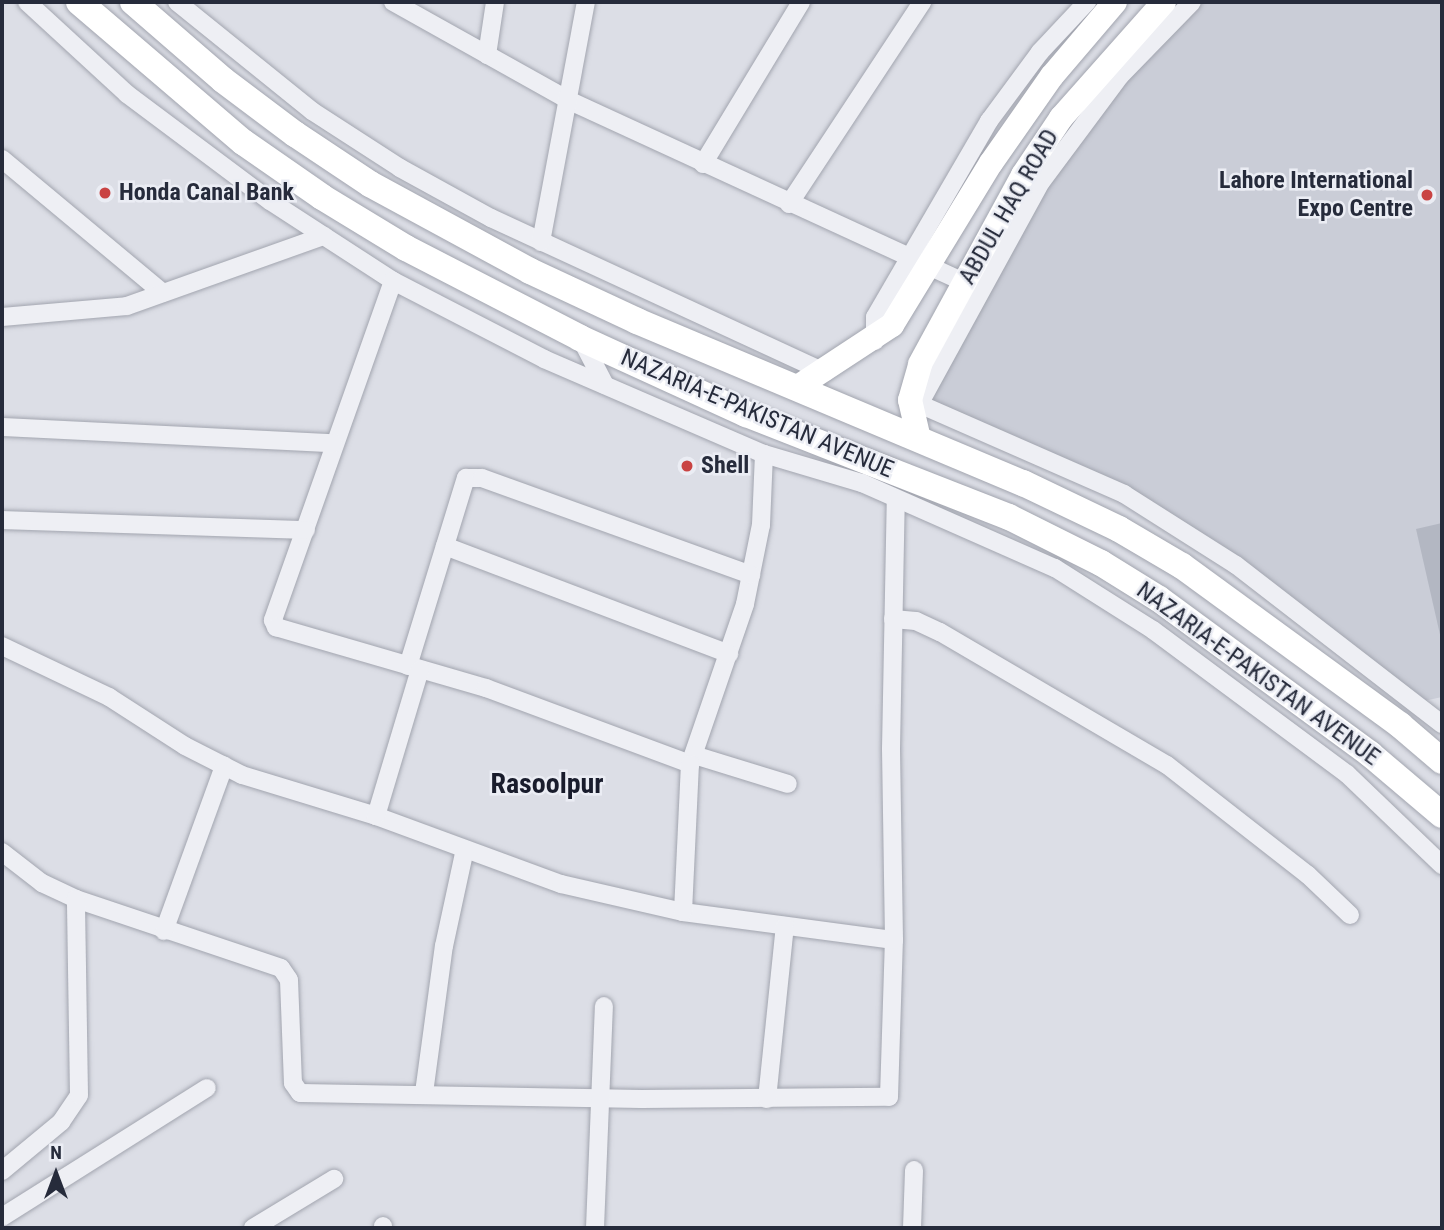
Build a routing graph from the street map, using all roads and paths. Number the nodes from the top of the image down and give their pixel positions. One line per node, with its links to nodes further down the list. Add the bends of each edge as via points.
1 (27, 2): 23 (street, via 127,94)
2 (79, 2): 30 (main road, NAZARIA-E-PAKISTAN AVENUE, via 243,142 322,197 405,248)
3 (133, 2): 17 (main road, NAZARIA-E-PAKISTAN AVENUE, via 223,80)
4 (177, 2): 16 (street)
5 (495, 2): 14 (street)
6 (586, 2): 15 (street)
7 (801, 2): 19 (street)
8 (922, 2): 21 (street)
9 (1087, 2): 25 (street, via 1040,52 989,121)
10 (1115, 2): 25 (main road, ABDUL HAQ ROAD, via 1052,76)
11 (1164, 2): 20 (main road, ABDUL HAQ ROAD, via 1061,118)
12 (1192, 2): 20 (street)
13 (401, 5): 14 (street)
14 (486, 55): 15 (street)
15 (568, 100): 19 (street); 24 (street)
16 (312, 111): 17 (street); 24 (street, via 400,168)
17 (295, 134): 33 (main road, NAZARIA-E-PAKISTAN AVENUE, via 370,184 530,271)
18 (2, 159): 28 (street)
19 (704, 164): 21 (street)
20 (1032, 178): 22 (main road, ABDUL HAQ ROAD)
21 (789, 204): 25 (street)
22 (1009, 217): 27 (main road, ABDUL HAQ ROAD); 34 (street)
23 (324, 236): 26 (street); 28 (street)
24 (541, 242): 31 (street)
25 (920, 262): 27 (street); 31 (main road, ABDUL HAQ ROAD, via 892,326)
26 (393, 281): 32 (street, via 544,359); 37 (street)
27 (964, 282): 34 (main road, ABDUL HAQ ROAD, via 919,364)
28 (163, 293): 29 (street, via 93,312)
29 (2, 317)
30 (580, 338): 32 (street); 39 (main road, NAZARIA-E-PAKISTAN AVENUE)
31 (825, 372): 33 (main road, ABDUL HAQ ROAD)
32 (605, 385): 38 (street)
33 (796, 388): 36 (main road, NAZARIA-E-PAKISTAN AVENUE)
34 (916, 400): 36 (main road, ABDUL HAQ ROAD); 49 (street, via 1124,494 1236,565)
35 (2, 427): 37 (street)
36 (919, 439): 51 (main road, NAZARIA-E-PAKISTAN AVENUE, via 1119,529 1181,566 1400,724)
37 (334, 443): 42 (street)
38 (764, 454): 39 (street); 44 (street, via 761,525)
39 (843, 465): 40 (street); 54 (main road, NAZARIA-E-PAKISTAN AVENUE, via 1009,517 1101,563 1370,754)
40 (896, 499): 45 (street); 58 (street, via 1055,568 1153,630 1347,774)
41 (2, 520): 42 (street)
42 (306, 530): 48 (street, via 273,624)
43 (445, 546): 44 (street, via 462,489 471,477); 47 (street); 48 (street)
44 (751, 575): 47 (street)
45 (893, 620): 61 (street, via 916,621 940,632 1167,765 1308,875); 64 (street)
46 (2, 646): 52 (street, via 109,697)
47 (729, 654): 50 (street)
48 (414, 668): 50 (street); 55 (street)
49 (1442, 724)
50 (692, 759): 53 (street); 60 (street)
51 (1442, 761)
52 (224, 766): 55 (street); 63 (street)
53 (788, 784)
54 (1442, 815)
55 (376, 816): 56 (street)
56 (465, 849): 60 (street, via 561,884); 67 (street, via 444,946)
57 (2, 852): 59 (street, via 43,883)
58 (1442, 865)
59 (76, 899): 63 (street); 71 (street, via 79,1095 61,1122)
60 (683, 912): 62 (street)
61 (1350, 915)
62 (785, 926): 64 (street); 69 (street)
63 (164, 931): 67 (street, via 287,973 295,1091)
64 (894, 940): 69 (street, via 888,1097)
65 (604, 1006): 68 (street)
66 (207, 1088): 73 (street)
67 (425, 1093): 68 (street)
68 (598, 1097): 69 (street); 75 (street)
69 (767, 1099)
70 (914, 1170): 76 (street)
71 (2, 1171)
72 (334, 1179): 74 (street)
73 (2, 1217)
74 (253, 1228)
75 (595, 1228)
76 (912, 1228)

